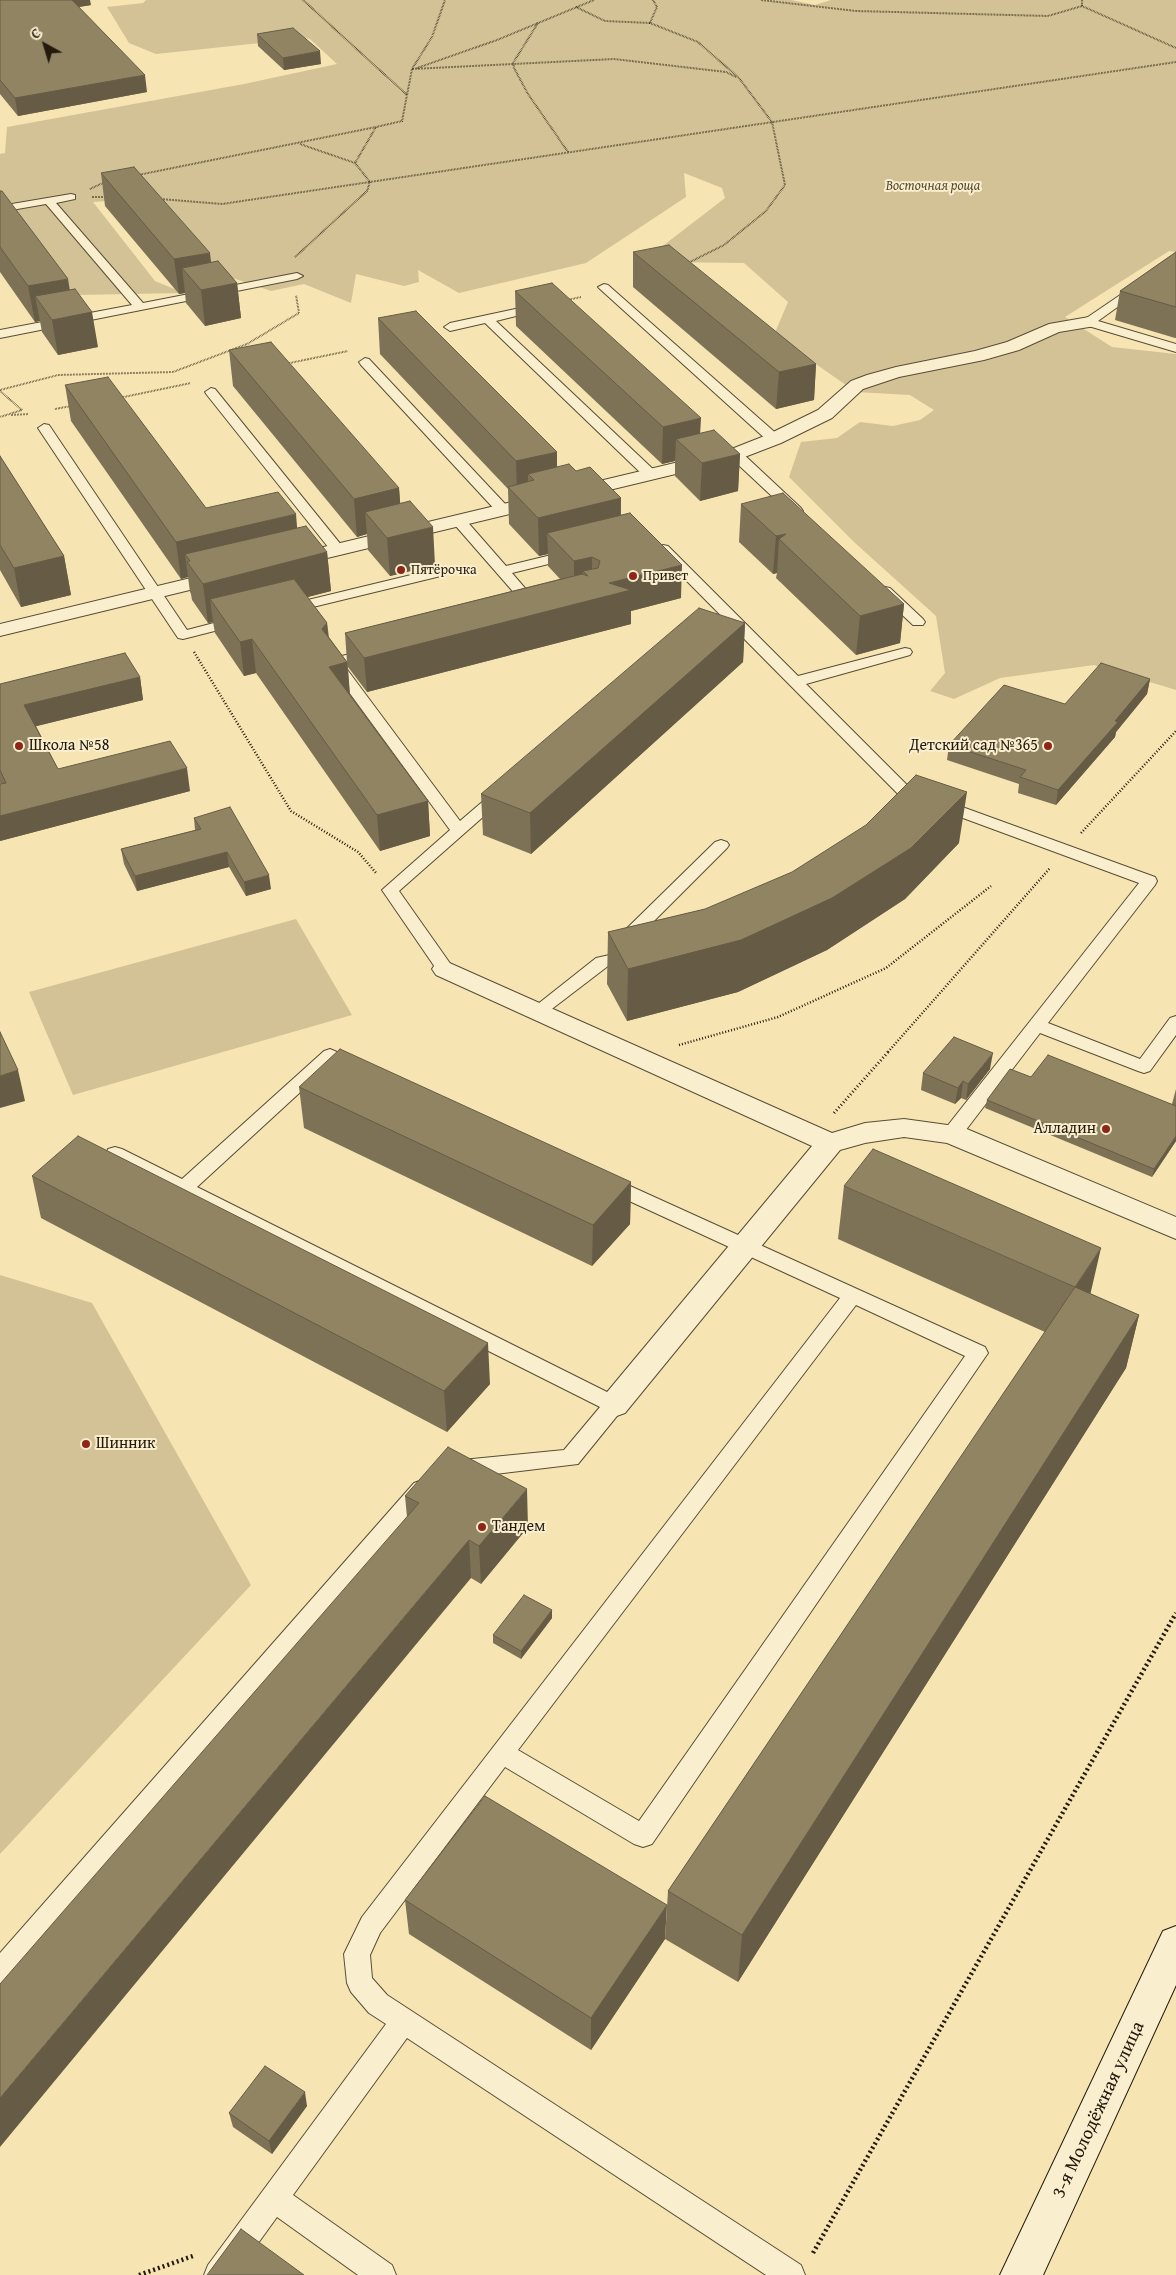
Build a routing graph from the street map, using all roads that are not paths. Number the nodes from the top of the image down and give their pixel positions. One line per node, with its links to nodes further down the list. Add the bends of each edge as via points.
1 (71, 197): 2 (lane)
2 (48, 200): 3 (lane); 7 (lane)
3 (0, 209)
4 (1176, 260): 10 (lane)
5 (297, 276): 7 (lane)
6 (604, 287): 17 (lane)
7 (140, 307): 12 (lane)
8 (520, 312): 9 (lane)
9 (487, 319): 11 (lane); 19 (lane)
10 (1089, 322): 13 (lane); 17 (street, via 1055,328 1013,346 978,356 873,379 851,390 826,414)
11 (450, 327)
12 (1, 333)
13 (1176, 348)
14 (365, 362): 20 (lane)
15 (211, 392): 24 (lane)
16 (44, 428): 31 (lane)
17 (774, 439): 18 (street)
18 (735, 454): 19 (street); 22 (lane)
19 (650, 474): 20 (street)
20 (503, 510): 21 (street)
21 (459, 521): 24 (street); 27 (lane)
22 (808, 521)
23 (656, 542): 36 (lane)
24 (337, 549): 26 (street)
25 (585, 550): 27 (lane)
26 (270, 565)
27 (502, 570): 33 (lane, via 542,609)
28 (242, 572): 31 (street)
29 (440, 572): 32 (lane)
30 (874, 582): 35 (lane)
31 (156, 593): 34 (lane, via 183,635); 37 (street)
32 (270, 614)
33 (518, 615)
34 (250, 618)
35 (918, 622)
36 (740, 626): 38 (lane); 41 (lane)
37 (2, 627)
38 (721, 631)
39 (382, 650): 45 (lane, via 334,662)
40 (905, 652): 41 (lane)
41 (795, 682): 43 (lane)
42 (510, 785): 45 (lane)
43 (904, 791): 44 (lane); 52 (lane, via 1148,881)
44 (892, 805)
45 (458, 830): 49 (lane, via 390,890)
46 (721, 845): 48 (lane)
47 (650, 950): 48 (lane)
48 (602, 962): 50 (lane)
49 (445, 969): 50 (street)
50 (538, 1011): 55 (street)
51 (1176, 1022): 52 (lane, via 1144,1067)
52 (1037, 1025): 54 (lane)
53 (375, 1076): 58 (lane, via 330,1055)
54 (952, 1134): 55 (street, via 904,1128); 59 (street)
55 (822, 1140): 60 (street)
56 (114, 1154): 58 (lane)
57 (592, 1175): 60 (lane)
58 (183, 1188): 62 (lane)
59 (1176, 1229)
60 (745, 1246): 61 (lane); 62 (street)
61 (853, 1295): 63 (lane); 63 (lane, via 978,1353 643,1836)
62 (614, 1405): 65 (lane, via 570,1458 437,1472)
63 (502, 1753): 66 (lane, via 371,1925 357,1954 360,1983 378,2004)
64 (1176, 1944): 71 (street, 3-я Молодёжная улица)
65 (0, 1972)
66 (404, 2021): 67 (lane); 68 (lane)
67 (274, 2198): 69 (lane); 70 (lane)
68 (800, 2266)
69 (218, 2275)
70 (382, 2275)
71 (1022, 2275)

